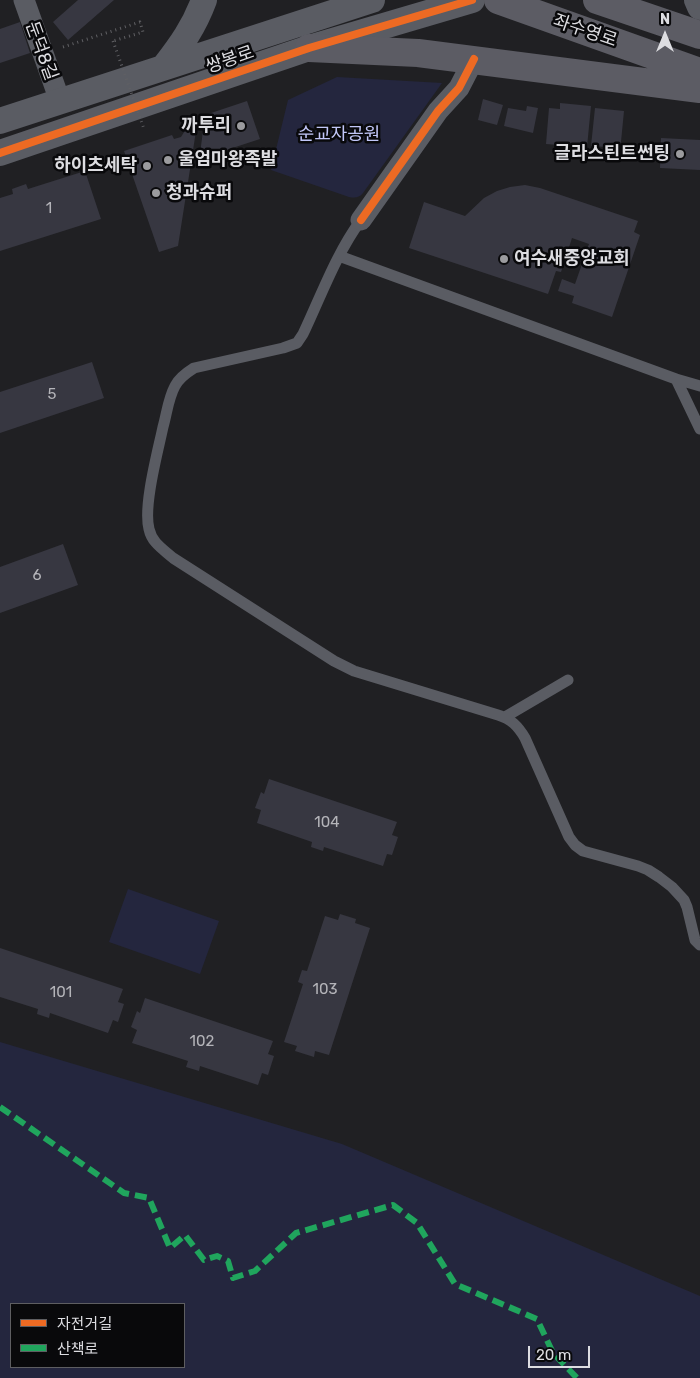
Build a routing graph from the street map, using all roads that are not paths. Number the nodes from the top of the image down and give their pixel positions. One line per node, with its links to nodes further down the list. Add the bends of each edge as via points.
1 (24, 0): 15 (street, 둔덕8길, via 42,54)
2 (204, 0): 12 (street, via 185,40)
3 (372, 0): 12 (street, 쌍봉로)
4 (472, 0): 10 (street, 쌍봉로)
5 (498, 0): 13 (main road, 좌수영로)
6 (597, 0): 9 (main road, 좌수영로)
7 (697, 0): 8 (street)
8 (700, 7)
9 (700, 35)
10 (309, 48): 11 (main road); 17 (street, 쌍봉로)
11 (474, 59): 14 (main road); 19 (street, via 459,88 438,111)
12 (164, 67): 15 (street, 쌍봉로)
13 (700, 72)
14 (700, 88)
15 (71, 98): 16 (street, 쌍봉로); 17 (street)
16 (0, 120)
17 (93, 122): 18 (street, 쌍봉로)
18 (0, 153)
19 (362, 220): 20 (lane)
20 (339, 256): 21 (lane); 25 (lane, via 297,343 194,368 180,378 170,397 157,453 148,505 150,534 157,545 173,558 334,661 354,671)
21 (676, 379): 22 (lane); 23 (lane)
22 (700, 386)
23 (700, 429)
24 (568, 680): 25 (lane)
25 (505, 717): 26 (lane, via 514,722 526,738 574,845 583,851 638,866 659,877 684,900 695,940)
26 (700, 945)

